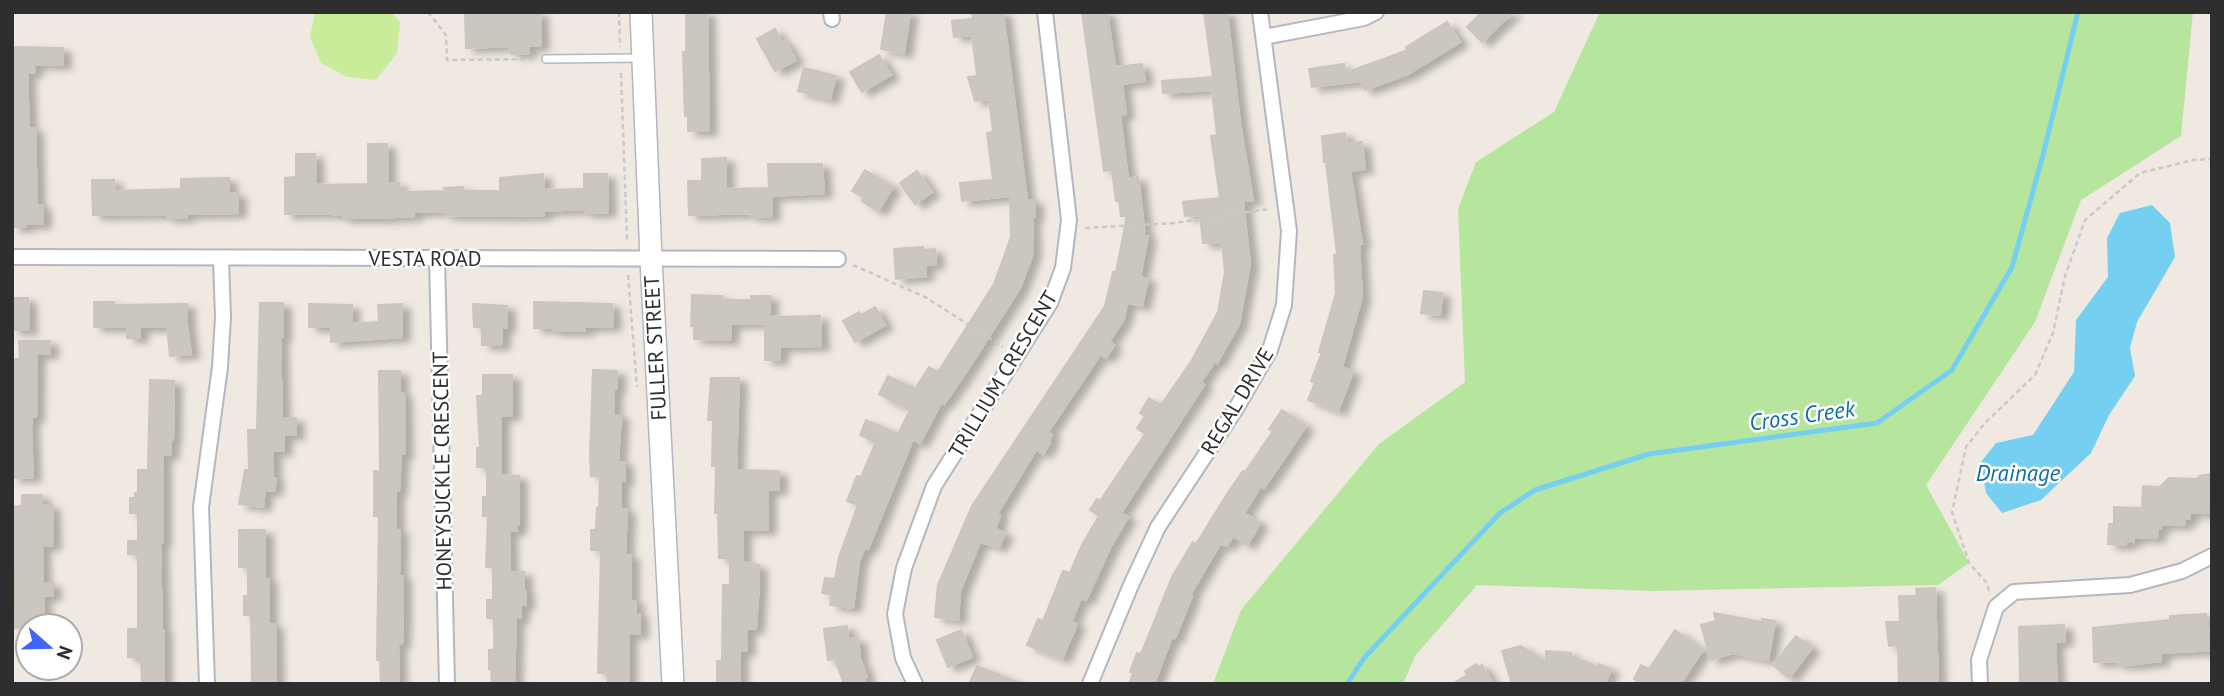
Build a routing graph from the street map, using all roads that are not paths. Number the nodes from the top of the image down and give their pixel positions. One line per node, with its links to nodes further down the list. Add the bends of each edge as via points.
1 (641, 12): 6 (street, FULLER STREET)
2 (1045, 12): 17 (street, TRILLIUM CRESCENT, via 1069,220 1063,268 1051,303 934,486 904,568 895,614 902,658)
3 (1261, 12): 5 (street, REGAL DRIVE)
4 (1376, 12): 5 (street)
5 (1264, 37): 18 (street, REGAL DRIVE, via 1289,231 1284,305 1270,350 1158,527)
6 (643, 58): 7 (lane); 11 (street, FULLER STREET)
7 (546, 59)
8 (12, 257): 9 (street, VESTA ROAD)
9 (221, 258): 10 (street, VESTA ROAD); 14 (street, via 220,367 201,507)
10 (437, 258): 11 (street, VESTA ROAD); 15 (street, HONEYSUCKLE CRESCENT)
11 (650, 258): 12 (street, VESTA ROAD); 16 (street, FULLER STREET)
12 (838, 259)
13 (2212, 556): 19 (street, via 2130,585 2014,592 1996,607 1979,660)
14 (207, 684)
15 (447, 684)
16 (673, 684)
17 (915, 684)
18 (1090, 684)
19 (1980, 684)

